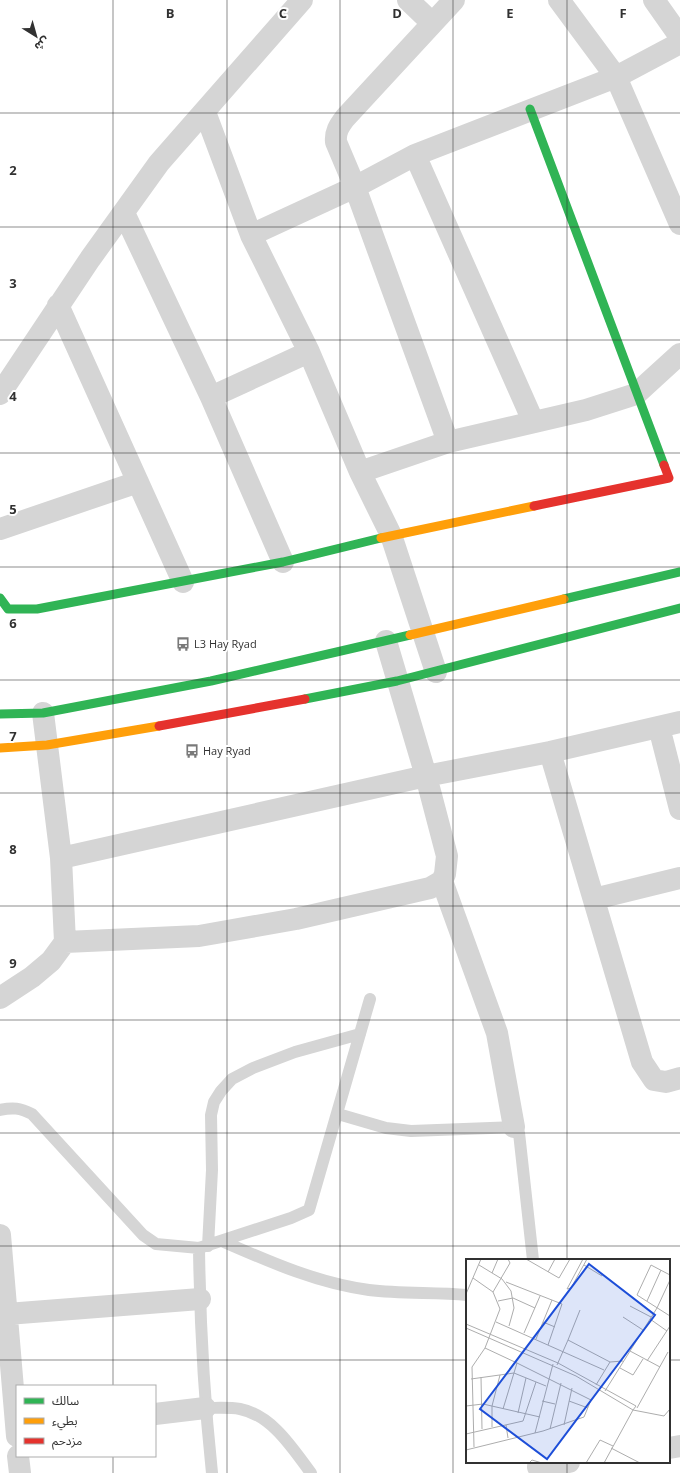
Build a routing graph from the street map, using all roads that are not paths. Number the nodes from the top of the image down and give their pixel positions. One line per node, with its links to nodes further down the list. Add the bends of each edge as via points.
1 (302, 0): 11 (street)
2 (408, 0): 6 (street)
3 (454, 0): 6 (street)
4 (559, 0): 9 (street)
5 (654, 0): 7 (street)
6 (432, 23): 13 (street, via 340,125 336,142)
7 (680, 37)
8 (680, 43): 9 (street)
9 (616, 77): 10 (street); 15 (street)
10 (530, 109): 12 (street); 21 (main road)
11 (205, 112): 14 (street, via 160,163); 16 (street)
12 (415, 155): 13 (street); 23 (street)
13 (354, 187): 16 (street); 24 (street)
14 (124, 213): 17 (street); 22 (street)
15 (680, 224)
16 (251, 234): 18 (street)
17 (58, 305): 20 (street); 27 (street)
18 (309, 352): 22 (street); 25 (street)
19 (680, 354): 21 (street)
20 (0, 394)
21 (636, 394): 23 (street, via 586,410); 26 (main road)
22 (211, 397): 30 (street)
23 (533, 421): 24 (street)
24 (448, 442): 25 (street)
25 (360, 472): 29 (street)
26 (674, 477): 29 (main road)
27 (138, 482): 28 (street); 32 (street)
28 (0, 529)
29 (391, 535): 30 (main road); 35 (street)
30 (283, 562): 32 (main road)
31 (680, 572): 35 (main road)
32 (183, 582): 33 (main road, via 37,609 8,609)
33 (1, 602)
34 (680, 608): 37 (main road)
35 (422, 632): 36 (main road); 37 (street)
36 (386, 640): 38 (street); 39 (main road, via 211,681)
37 (436, 672): 38 (main road)
38 (397, 681): 42 (main road); 45 (street)
39 (43, 713): 40 (main road); 42 (street)
40 (0, 714)
41 (670, 724): 44 (street); 46 (street)
42 (47, 745): 43 (main road); 47 (street)
43 (0, 748)
44 (550, 752): 45 (street); 50 (street)
45 (426, 776): 47 (street); 49 (street, via 447,856)
46 (680, 809)
47 (61, 858): 51 (street)
48 (680, 878): 50 (street)
49 (442, 881): 51 (street, via 430,888 296,919 199,936); 58 (street, via 497,1033)
50 (594, 899): 55 (street, via 646,1069 654,1080 666,1082)
51 (65, 942): 52 (street, via 51,961)
52 (0, 998)
53 (370, 999): 54 (lane)
54 (360, 1034): 57 (lane); 61 (lane, via 295,1052 253,1068 232,1079 221,1091 214,1102 211,1115 212,1170)
55 (680, 1078)
56 (0, 1110): 61 (lane, via 21,1109 32,1114 143,1235 156,1244)
57 (338, 1114): 58 (lane, via 386,1128 411,1131); 60 (lane, via 309,1210)
58 (514, 1127): 62 (lane, via 519,1133)
59 (0, 1235): 65 (street)
60 (222, 1241): 61 (lane); 63 (lane, via 280,1267 326,1282 405,1294)
61 (204, 1247): 64 (lane)
62 (533, 1259)
63 (466, 1296)
64 (200, 1299): 65 (street); 66 (lane)
65 (7, 1314): 68 (street)
66 (206, 1408): 67 (street); 75 (lane); 76 (lane, via 240,1409 261,1417)
67 (156, 1414)
68 (13, 1427)
69 (680, 1446): 70 (street)
70 (670, 1448)
71 (18, 1457): 74 (street)
72 (563, 1463): 73 (street)
73 (538, 1467)
74 (20, 1473)
75 (212, 1473)
76 (311, 1473)

